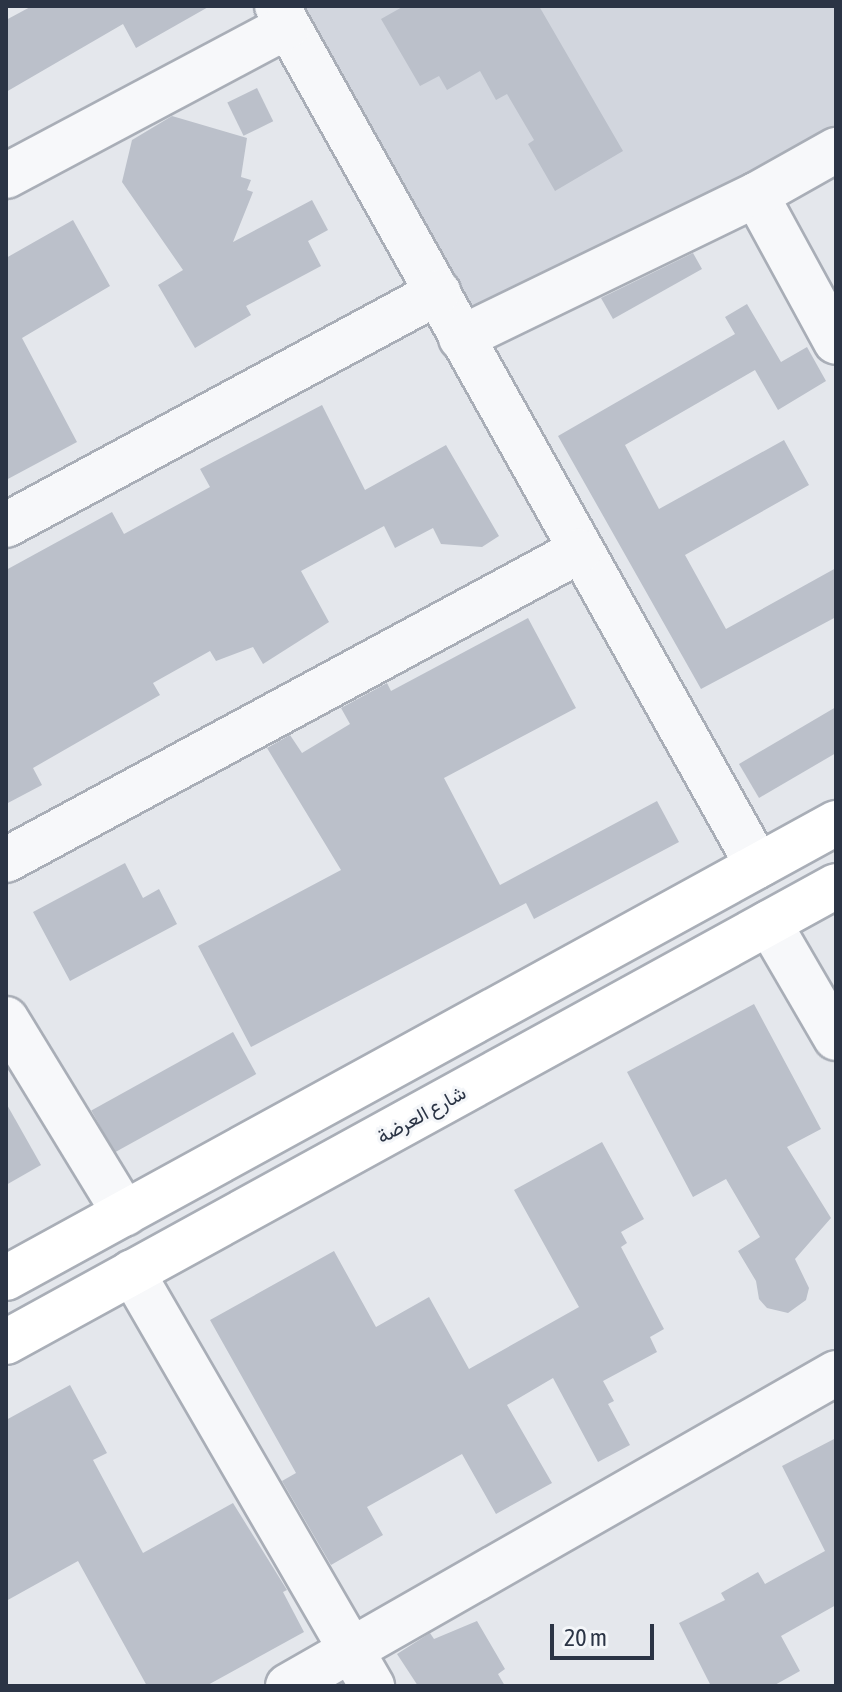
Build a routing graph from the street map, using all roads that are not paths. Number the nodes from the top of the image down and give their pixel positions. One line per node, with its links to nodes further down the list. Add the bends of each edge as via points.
1 (283, 16): 3 (street); 5 (street)
2 (836, 150): 4 (street)
3 (6, 176)
4 (756, 195): 6 (street); 7 (street)
5 (438, 292): 6 (street); 8 (street)
6 (461, 338): 9 (street)
7 (836, 342)
8 (6, 525)
9 (579, 551): 11 (street); 12 (street)
10 (836, 823): 12 (main road)
11 (6, 860)
12 (758, 866): 17 (main road)
13 (836, 886): 14 (main road, شارع العرضة)
14 (769, 923): 16 (street); 18 (main road, شارع العرضة)
15 (6, 1019): 17 (street)
16 (836, 1038)
17 (125, 1214): 19 (main road)
18 (132, 1272): 20 (main road, شارع العرضة); 22 (street)
19 (6, 1278)
20 (6, 1342)
21 (836, 1373): 22 (street)
22 (351, 1649): 23 (street); 24 (street)
23 (288, 1686)
24 (372, 1686)

